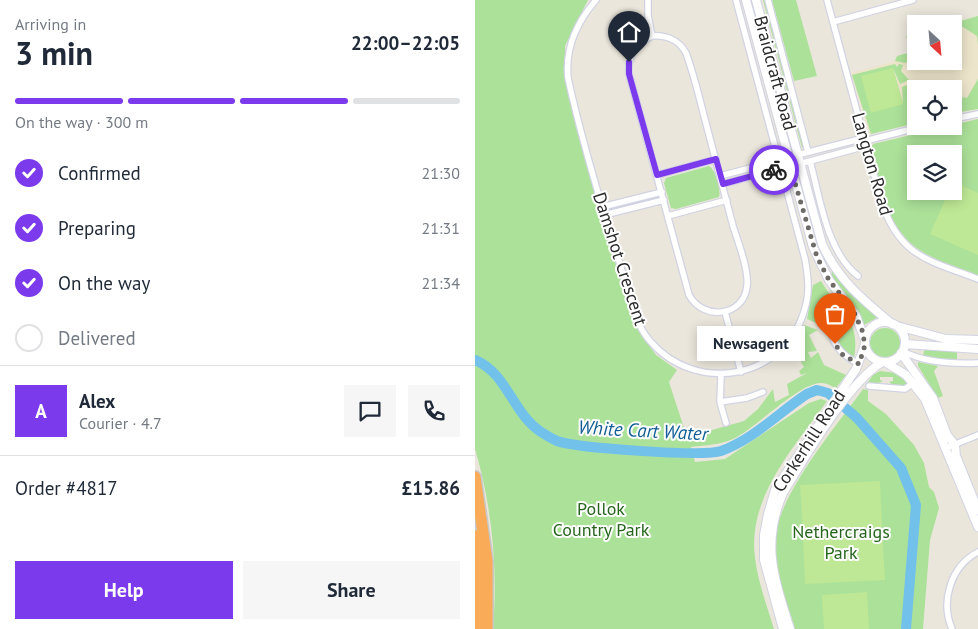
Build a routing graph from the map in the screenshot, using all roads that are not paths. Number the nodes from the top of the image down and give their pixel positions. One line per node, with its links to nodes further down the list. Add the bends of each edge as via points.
1 (596, 0): 29 (street, Damshot Crescent, via 572,38 568,71)
2 (648, 0): 11 (street)
3 (736, 0): 18 (street, Braidcraft Road)
4 (746, 0): 21 (street, Braidcraft Road)
5 (756, 0): 19 (street, Braidcraft Road)
6 (768, 0): 16 (street, Braidcraft Road)
7 (827, 0): 10 (street, Langton Road)
8 (913, 0): 9 (street)
9 (899, 2): 10 (street)
10 (833, 22): 15 (street, Langton Road)
11 (652, 36): 17 (street, via 672,39 686,53); 23 (street, via 634,50 628,69)
12 (978, 114): 13 (street)
13 (962, 117)
14 (907, 131): 15 (street)
15 (865, 142): 16 (street); 20 (street); 36 (street, Langton Road, via 885,214 897,236 925,259)
16 (808, 152): 19 (street)
17 (716, 159): 23 (street); 24 (street)
18 (778, 160): 21 (street); 22 (street, Braidcraft Road); 24 (street)
19 (798, 160): 20 (street); 33 (street, Braidcraft Road, via 817,232)
20 (810, 160): 35 (street, via 830,232 844,260)
21 (789, 162): 22 (street); 34 (street, Braidcraft Road, via 813,247)
22 (780, 169): 25 (street); 32 (street, Braidcraft Road)
23 (657, 175): 26 (street)
24 (720, 176): 25 (street)
25 (723, 184): 28 (street)
26 (662, 192): 27 (street); 29 (street)
27 (664, 200): 30 (street); 31 (street)
28 (727, 200): 31 (street); 38 (street, via 747,282 742,301)
29 (602, 207): 30 (street, Damshot Crescent)
30 (604, 215): 48 (street, Damshot Crescent, via 638,322 648,340 665,357 690,370)
31 (668, 216): 38 (street, via 691,299 706,311)
32 (805, 259): 47 (street, Damshot Crescent, via 808,277 805,308 792,337 771,358)
33 (835, 268): 34 (street); 39 (street, Braidcraft Road, via 855,293)
34 (825, 274): 37 (street, Braidcraft Road)
35 (859, 276)
36 (978, 279)
37 (841, 296): 41 (street, Braidcraft Road, via 856,316); 46 (street, via 834,308 830,333 840,352)
38 (725, 312): 47 (street)
39 (895, 325): 40 (street, Braidcraft Road, via 946,339); 41 (street, via 881,323 874,326); 42 (street, via 903,335)
40 (978, 340)
41 (865, 343): 44 (street, via 871,356); 46 (street, Corkerhill Road)
42 (903, 349): 43 (street, via 918,343 959,350); 44 (street, via 896,359); 45 (street, via 914,357); 49 (street)
43 (978, 349)
44 (883, 362): 49 (street); 52 (street, Corkerhill Road, via 864,375)
45 (978, 363)
46 (859, 364): 52 (street, Corkerhill Road)
47 (741, 372): 48 (street, Damshot Crescent)
48 (721, 375): 53 (street)
49 (917, 380): 50 (street, via 905,389); 57 (street, via 933,398 947,435); 58 (street)
50 (869, 386)
51 (763, 392): 53 (street)
52 (841, 400): 54 (street, Corkerhill Road)
53 (720, 402): 55 (street)
54 (825, 422): 67 (street, Corkerhill Road, via 775,490 767,514 764,560); 68 (street, Corkerhill Road, via 783,493 773,522 771,562)
55 (725, 423)
56 (978, 435): 57 (street)
57 (955, 444): 58 (street); 60 (street, via 956,456)
58 (946, 448): 61 (street)
59 (475, 477): 66 (highway, via 487,554)
60 (978, 510)
61 (978, 528)
62 (475, 544): 64 (highway)
63 (978, 552): 69 (street, via 957,569 950,585 947,600)
64 (476, 597): 65 (highway)
65 (476, 629)
66 (487, 629)
67 (783, 629)
68 (790, 629)
69 (952, 629)

